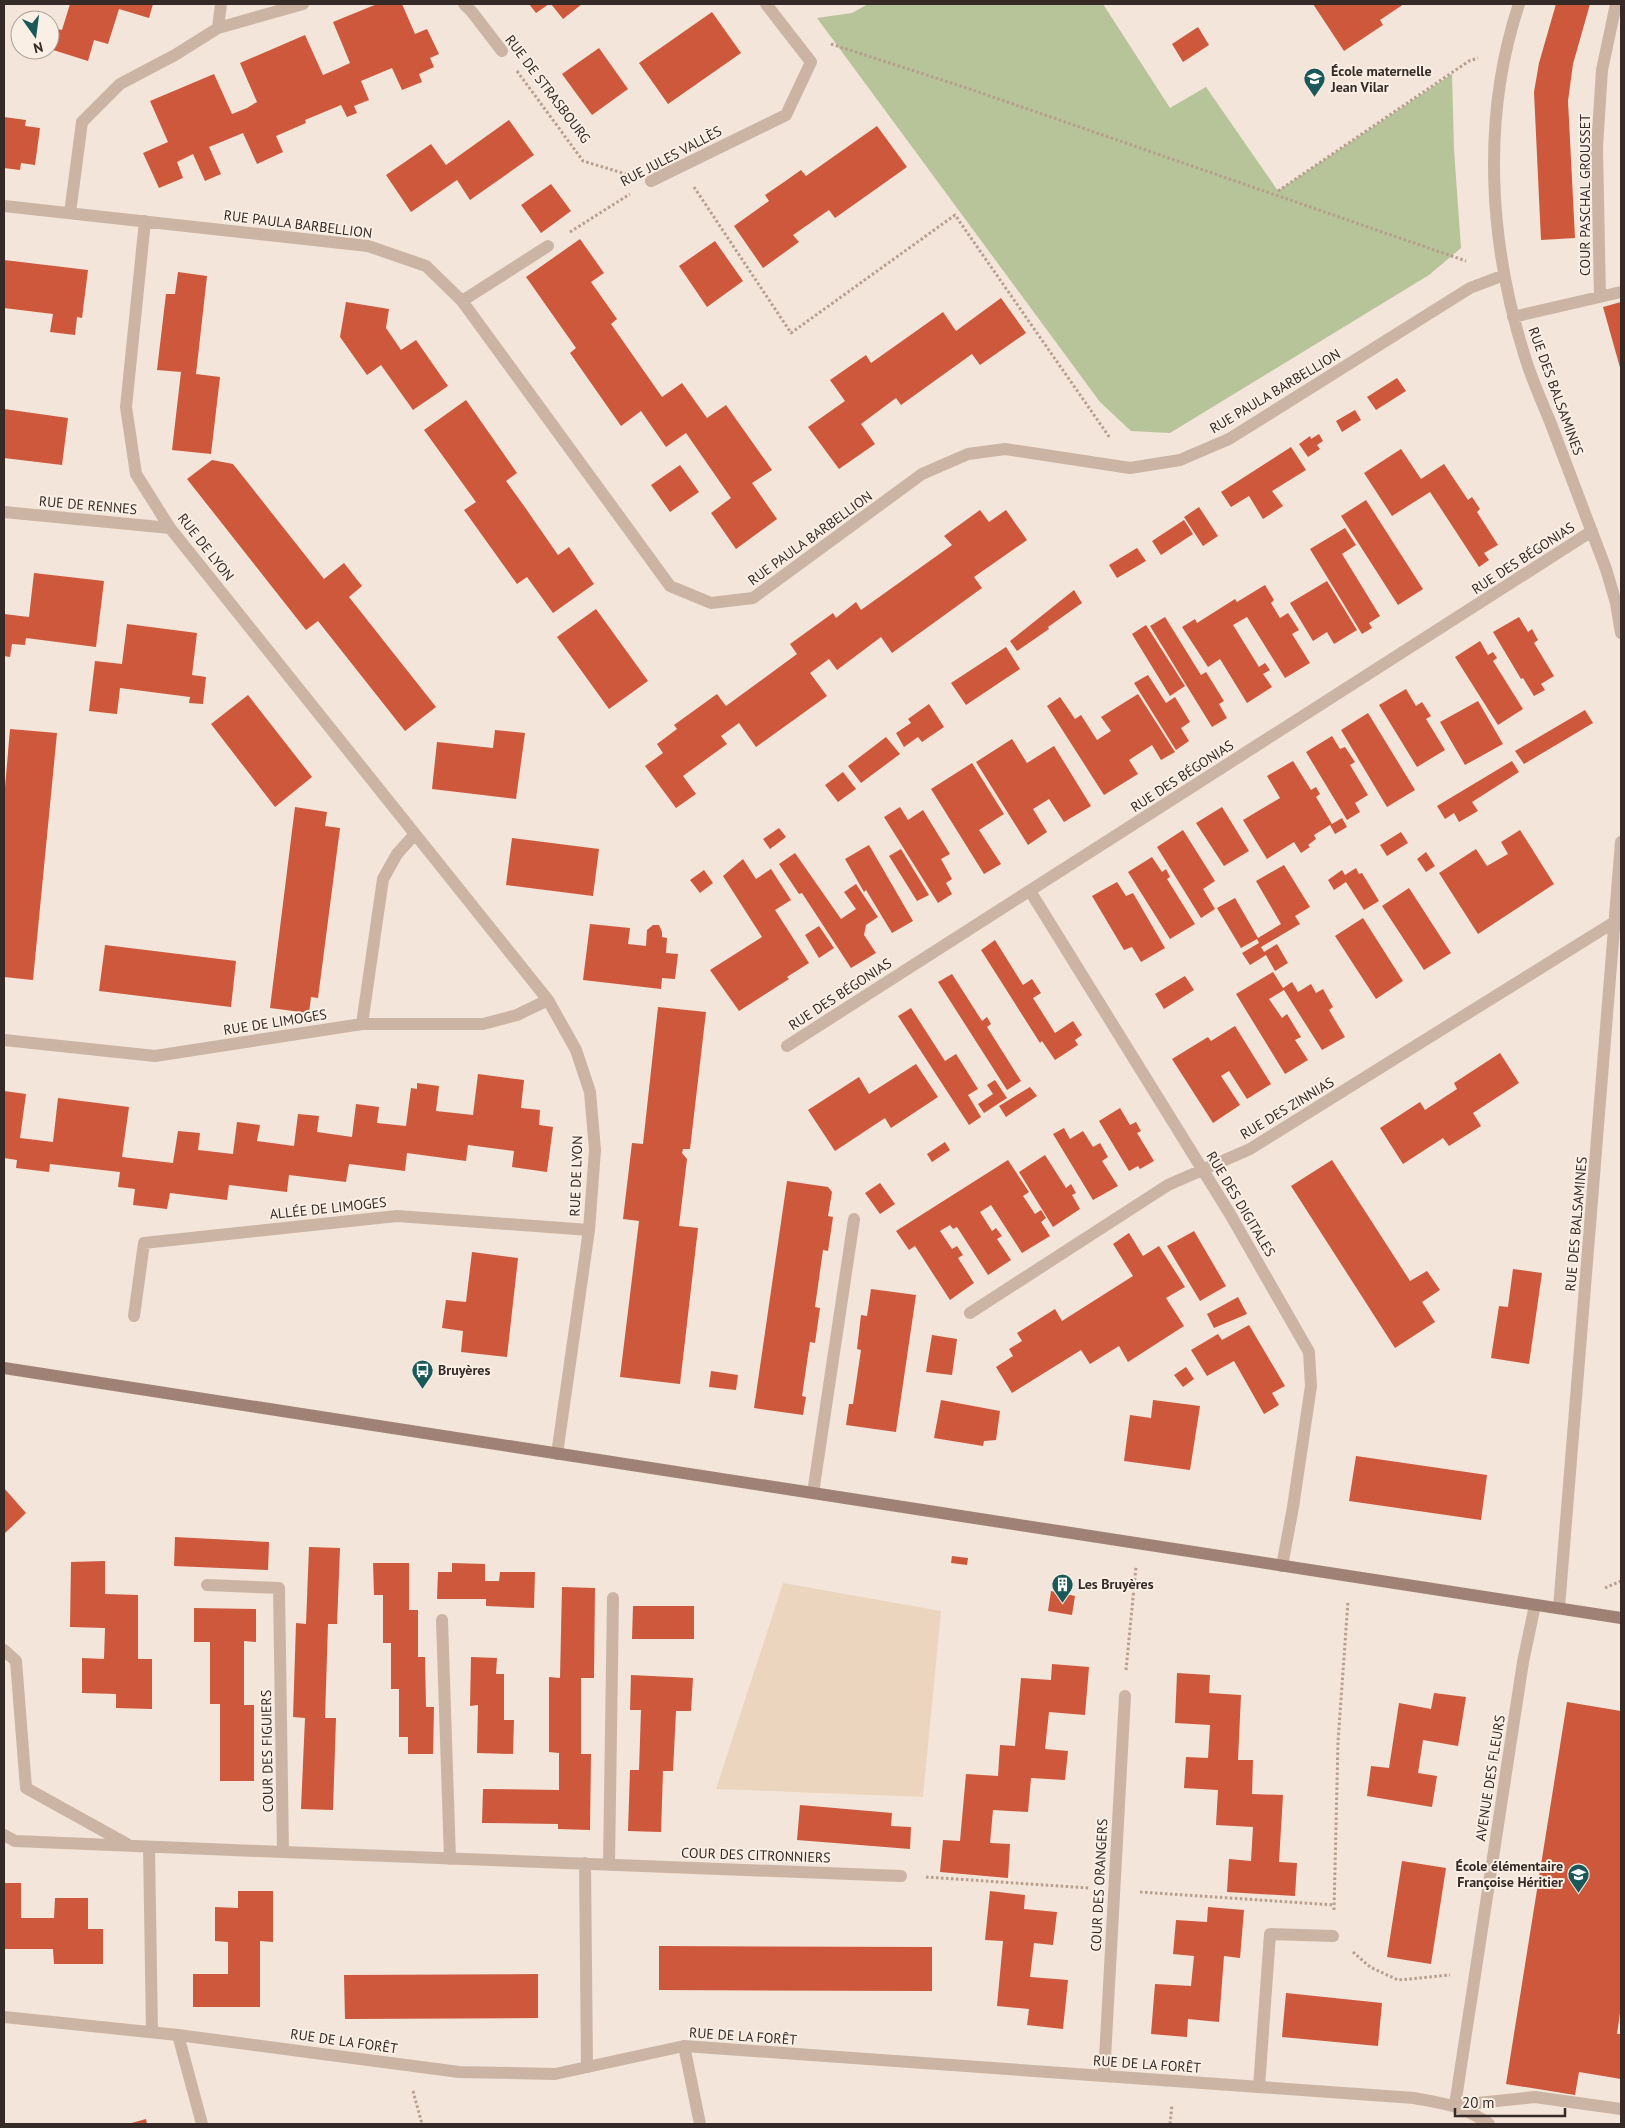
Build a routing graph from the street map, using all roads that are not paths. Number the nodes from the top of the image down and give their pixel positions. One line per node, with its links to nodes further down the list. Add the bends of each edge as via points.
1 (220, 4): 7 (street)
2 (303, 4): 7 (street)
3 (464, 4): 8 (street, RUE DE STRASBOURG)
4 (766, 4): 9 (street, RUE JULES VALLÈS, via 811,62 786,115)
5 (1519, 4): 14 (street, RUE DES BALSAMINES, via 1497,105 1493,164 1496,222)
6 (1616, 4): 16 (street, COUR PASCHAL GROUSSET, via 1602,70 1597,147)
7 (218, 28): 11 (street, via 176,56 120,84 82,122)
8 (502, 51)
9 (651, 181)
10 (4, 206): 11 (street, RUE PAULA BARBELLION)
11 (70, 214): 12 (street, RUE PAULA BARBELLION)
12 (145, 221): 17 (street, RUE PAULA BARBELLION, via 368,246 426,266); 20 (street, RUE DE LYON, via 126,407 136,474)
13 (548, 246): 17 (street)
14 (1504, 274): 17 (street, RUE PAULA BARBELLION, via 1470,288 1228,439 1180,460 1130,468 1005,449 968,454 922,474 753,598 711,603 670,586); 18 (street, RUE DES BALSAMINES)
15 (1621, 292): 16 (street)
16 (1600, 297): 18 (street)
17 (462, 301)
18 (1513, 317): 21 (street, RUE DES BALSAMINES)
19 (4, 512): 20 (street, RUE DE RENNES)
20 (170, 528): 24 (street, RUE DE LYON)
21 (1592, 531): 22 (street, RUE DES BALSAMINES); 26 (street, RUE DES BÉGONIAS)
22 (1619, 602): 23 (street, RUE DES BALSAMINES)
23 (1621, 633)
24 (415, 834): 28 (street, RUE DE LYON); 29 (street, via 397,854 383,879)
25 (1621, 842): 27 (street, RUE DES BALSAMINES)
26 (1030, 891): 31 (street, RUE DES BÉGONIAS); 32 (street, RUE DES DIGITALES)
27 (1616, 921): 32 (street, RUE DES ZINNIAS, via 1250,1148); 44 (street, RUE DES BALSAMINES)
28 (548, 1000): 29 (street, RUE DE LIMOGES, via 518,1015 483,1024); 34 (street, RUE DE LYON, via 576,1050 590,1092 595,1150)
29 (362, 1024): 30 (street, RUE DE LIMOGES, via 155,1056)
30 (4, 1040)
31 (787, 1046)
32 (1204, 1170): 35 (street, RUE DES ZINNIAS, via 1168,1185); 40 (street, RUE DES DIGITALES, via 1309,1352 1311,1386)
33 (854, 1219): 39 (street)
34 (588, 1230): 36 (street, ALLÉE DE LIMOGES, via 397,1216 144,1243); 38 (street, RUE DE LYON)
35 (970, 1313)
36 (134, 1316)
37 (4, 1368): 38 (main road)
38 (557, 1454): 39 (main road)
39 (813, 1493): 40 (main road)
40 (1282, 1566): 43 (main road)
41 (207, 1585): 52 (street, COUR DES FIGUIERS, via 279,1588)
42 (613, 1598): 55 (street)
43 (1535, 1604): 44 (main road); 65 (street, AVENUE DES FLEURS, via 1523,1662)
44 (1558, 1608): 45 (main road)
45 (1621, 1618)
46 (442, 1620): 53 (street)
47 (4, 1650): 50 (street, via 16,1661 26,1788)
48 (1125, 1696): 63 (street, COUR DES ORANGERS)
49 (4, 1835): 50 (street, via 16,1842)
50 (129, 1845): 51 (street)
51 (149, 1847): 52 (street); 59 (street)
52 (283, 1852): 53 (street, COUR DES CITRONNIERS)
53 (450, 1858): 54 (street, COUR DES CITRONNIERS)
54 (585, 1863): 55 (street, COUR DES CITRONNIERS); 62 (street)
55 (609, 1864): 56 (street, COUR DES CITRONNIERS)
56 (902, 1876)
57 (1333, 1936): 64 (street, via 1270,1934)
58 (4, 2017): 59 (street, RUE DE LA FORÊT)
59 (152, 2032): 60 (street, RUE DE LA FORÊT)
60 (178, 2035): 62 (street, RUE DE LA FORÊT, via 459,2072 555,2074); 67 (street)
61 (684, 2046): 62 (street, RUE DE LA FORÊT); 63 (street, RUE DE LA FORÊT); 68 (street)
62 (587, 2067)
63 (1104, 2076): 64 (street, RUE DE LA FORÊT)
64 (1259, 2087): 65 (street, RUE DE LA FORÊT, via 1414,2098)
65 (1455, 2105): 66 (street, via 1535,2097); 69 (street)
66 (1621, 2109)
67 (202, 2124)
68 (700, 2124)
69 (1489, 2124)

